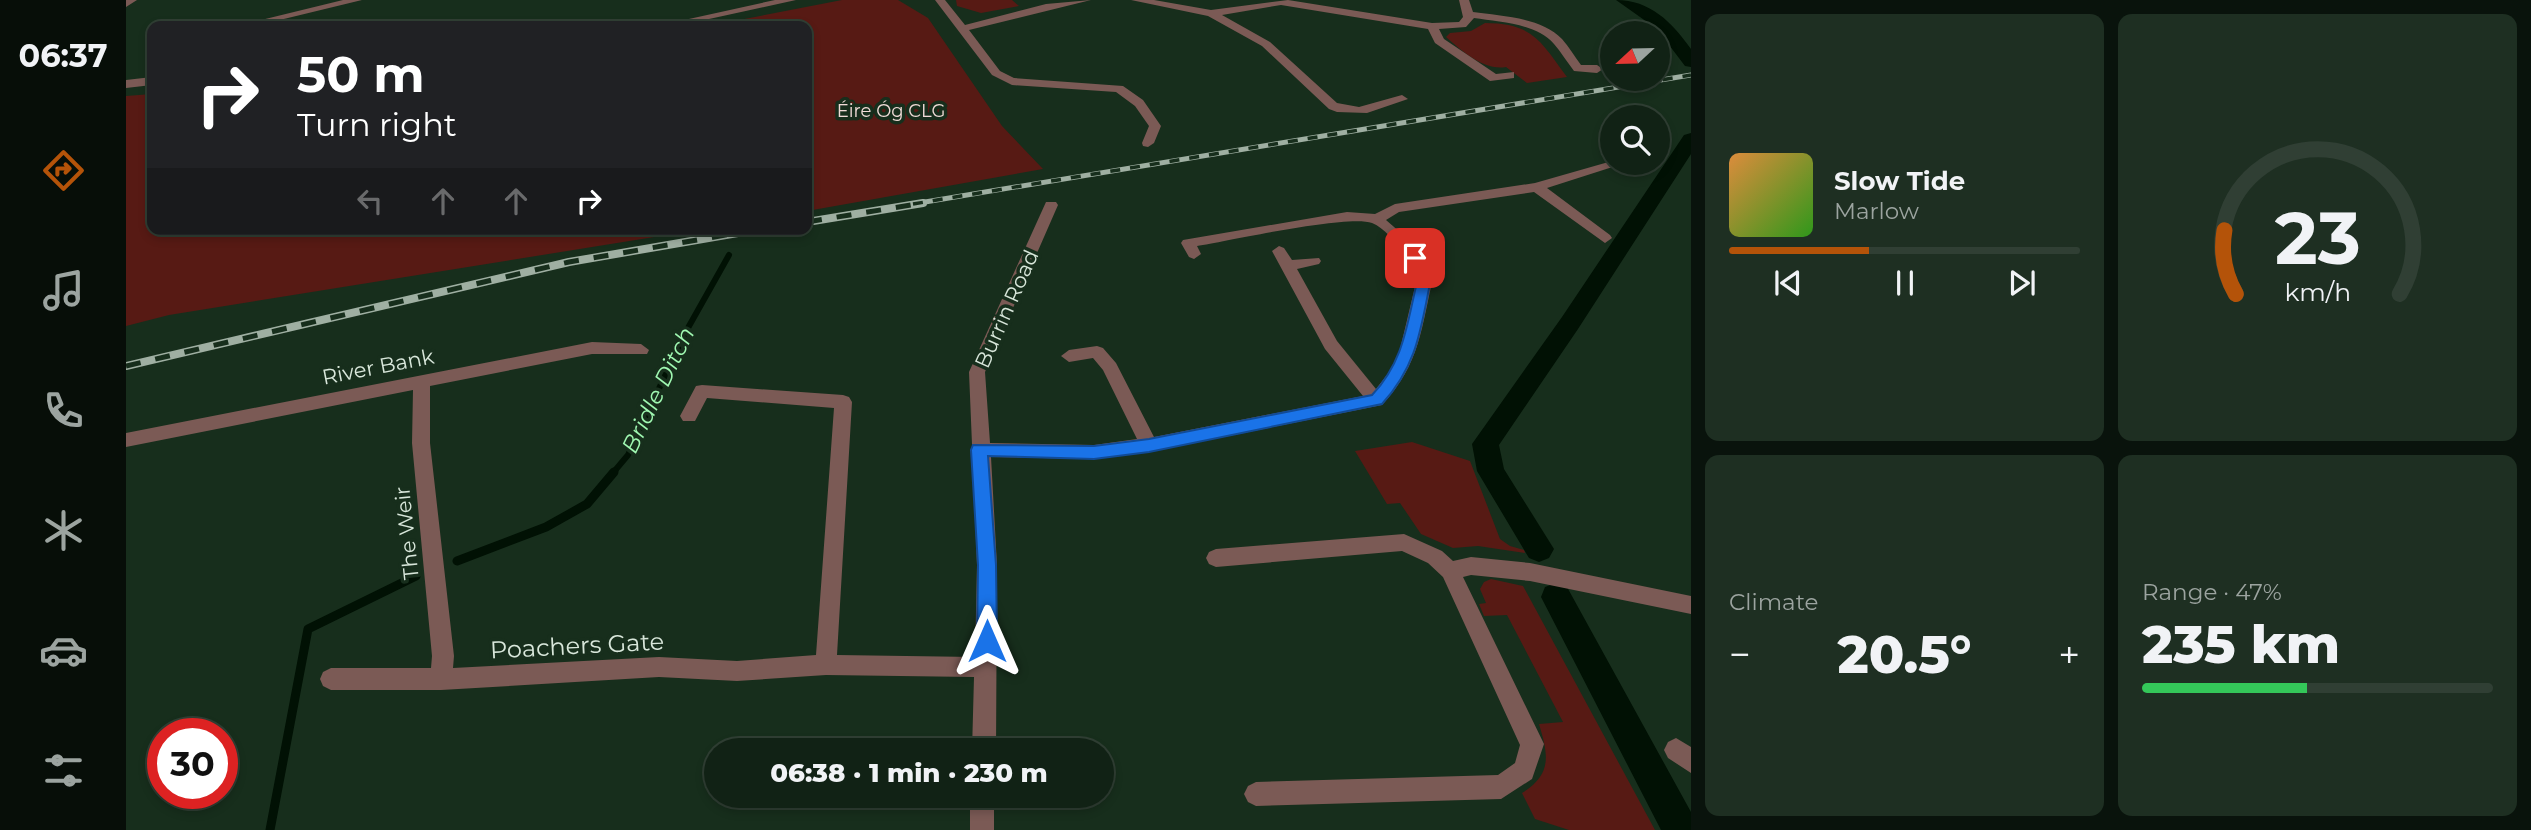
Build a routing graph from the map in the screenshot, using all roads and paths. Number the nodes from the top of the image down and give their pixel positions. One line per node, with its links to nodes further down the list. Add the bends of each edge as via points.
1 (132, 0): 9 (street)
2 (357, 0): 10 (street)
3 (791, 0): 15 (street)
4 (940, 0): 17 (street)
5 (1024, 0): 11 (street)
6 (1086, 0): 11 (street)
7 (1136, 0): 12 (street)
8 (1465, 0): 13 (street)
9 (126, 4)
10 (319, 4): 14 (street)
11 (1033, 10): 17 (street)
12 (1211, 13): 16 (street, via 1281,2); 24 (street, via 1266,44 1333,106 1346,112)
13 (1468, 15): 16 (street, via 1462,25); 18 (street, via 1535,27 1557,40 1578,69)
14 (259, 21)
15 (687, 21)
16 (1432, 26): 19 (street, via 1439,41 1494,78)
17 (961, 29): 25 (street, via 996,74 1012,81 1119,89 1139,103 1155,126)
18 (1597, 69)
19 (1510, 75)
20 (126, 79): 21 (street)
21 (147, 80)
22 (147, 81): 23 (street)
23 (126, 84)
24 (1402, 99)
25 (1148, 143)
26 (1600, 168): 27 (street)
27 (1536, 187): 30 (street); 31 (street, via 1395,208)
28 (1051, 205): 42 (street, Burrin Road, via 977,372)
29 (1594, 210): 30 (street)
30 (1574, 215): 32 (street)
31 (1377, 219): 33 (street, via 1347,216 1188,243); 38 (street, via 1404,243 1426,274 1405,362)
32 (1605, 238)
33 (1194, 254)
34 (1314, 261): 38 (street, via 1283,258 1331,345)
35 (641, 350): 37 (street, River Bank, via 592,348)
36 (1069, 356): 41 (street, via 1097,352 1110,367)
37 (422, 382): 40 (street, River Bank); 49 (street, The Weir, via 421,443 443,656)
38 (1376, 400): 41 (street)
39 (689, 416): 46 (street, via 702,391 843,402)
40 (126, 440)
41 (1149, 445): 42 (street, via 1094,452)
42 (979, 450): 47 (street, Burrin Road, via 987,565)
43 (1216, 558): 44 (street, via 1404,542 1435,557)
44 (1450, 571): 45 (street, via 1471,566 1530,572); 51 (street, via 1532,744 1524,771 1501,787)
45 (1691, 605)
46 (826, 665): 47 (street, Poachers Gate); 49 (street, Poachers Gate, via 737,671 659,667)
47 (987, 667): 50 (street, Burrin Road)
48 (331, 679): 49 (street, Poachers Gate)
49 (441, 680)
50 (984, 738)
51 (1256, 794)
52 (982, 808): 53 (street)
53 (982, 830)

